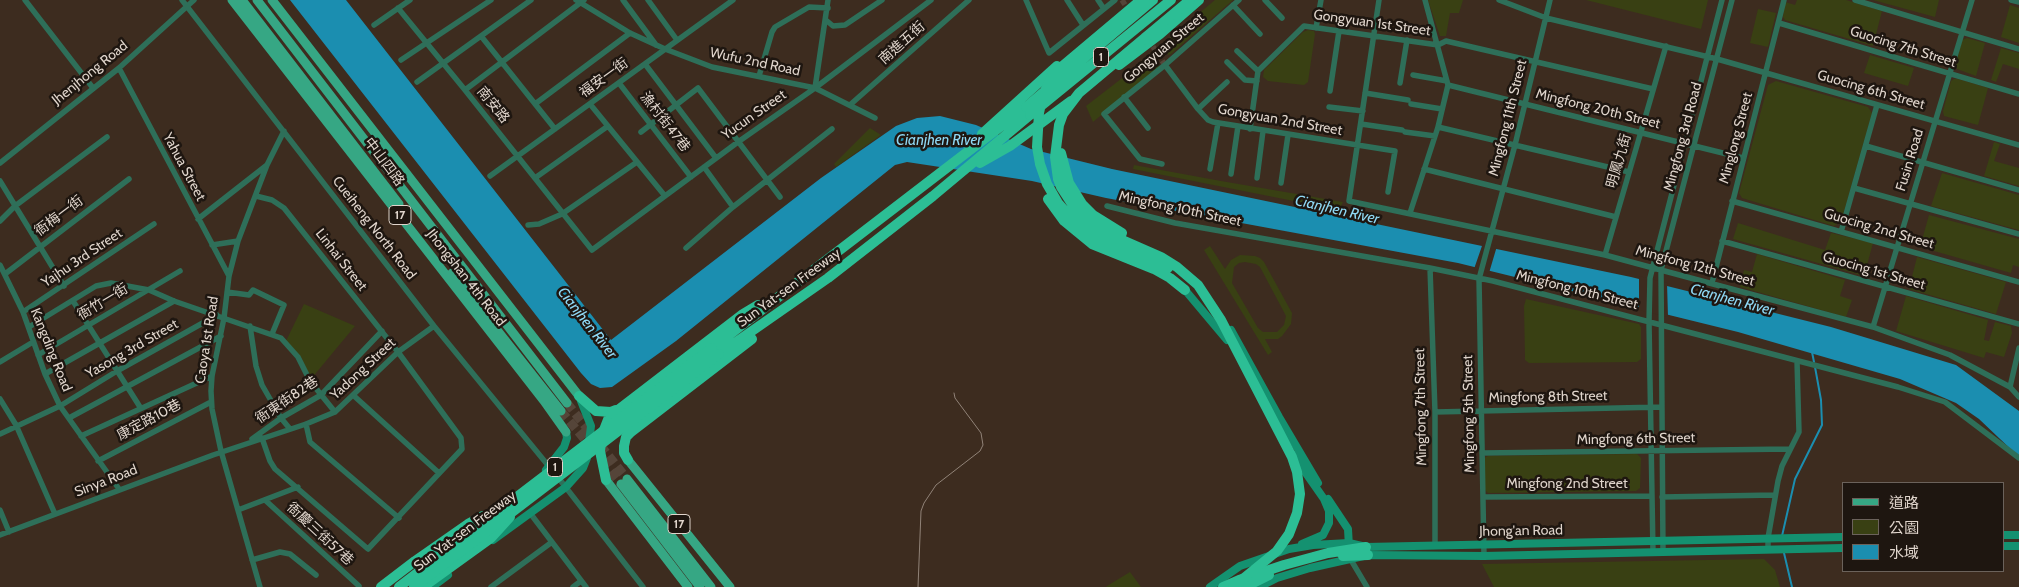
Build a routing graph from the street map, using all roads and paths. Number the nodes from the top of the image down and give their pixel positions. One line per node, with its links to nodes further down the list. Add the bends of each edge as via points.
1 (25, 0): 92 (street)
2 (182, 0): 44 (street, Cueiheng North Road)
3 (194, 0): 44 (street, Jhenjhong Road)
4 (232, 0): 259 (main road, Jhongshan 4th Road / 17)
5 (242, 0): 250 (main road, 中山四路 / 17, via 427,242)
6 (257, 0): 244 (main road, 中山四路 / 17)
7 (272, 0): 240 (main road, Jhongshan 4th Road / 17)
8 (410, 0): 45 (street)
9 (492, 0): 63 (street)
10 (531, 0): 59 (street)
11 (623, 0): 65 (street)
12 (648, 0): 61 (street)
13 (733, 0): 61 (street, 福安一街)
14 (828, 0): 46 (street)
15 (882, 0): 50 (street, via 844,25 833,26)
16 (932, 0): 93 (street, Yucun Street)
17 (969, 0): 103 (street, 南進五街)
18 (1026, 0): 53 (street, via 1049,52)
19 (1068, 0): 53 (street)
20 (1098, 0): 47 (street)
21 (1115, 0): 47 (street)
22 (1136, 0): 139 (highway, via 1050,72)
23 (1141, 0): 82 (highway, bridge)
24 (1153, 0): 139 (highway, Sun Yat-sen Freeway / 1, bridge, via 1026,107)
25 (1171, 0): 149 (highway, Sun Yat-sen Freeway / 1, bridge)
26 (1190, 0): 96 (highway, bridge)
27 (1199, 0): 149 (highway, via 1022,139)
28 (1239, 0): 43 (street, Gongyuan Street)
29 (1265, 0): 48 (street)
30 (1321, 0): 54 (street)
31 (1379, 0): 60 (street)
32 (1426, 0): 64 (street)
33 (1499, 0): 49 (street, Guocing 6th Street)
34 (1550, 0): 49 (street, Mingfong 11th Street)
35 (1722, 0): 70 (street, Mingfong 3rd Road)
36 (1732, 0): 71 (street, Mingfong 3rd Road)
37 (1784, 0): 51 (street, Minglong Street)
38 (1855, 0): 56 (street)
39 (1972, 0): 56 (street, Fusin Road)
40 (2011, 0): 42 (street)
41 (581, 1): 57 (street, Wufu 2nd Road); 75 (street, 南安路)
42 (2019, 2)
43 (1233, 5): 58 (street); 78 (street, Gongyuan Street)
44 (187, 7): 79 (street, Jhenjhong Road); 123 (street, Cueiheng North Road)
45 (398, 8): 52 (street); 63 (street)
46 (828, 8): 50 (street); 85 (street, via 809,7 775,27)
47 (1104, 9): 53 (street)
48 (1282, 18)
49 (1546, 18): 66 (street, Guocing 6th Street); 74 (street, Mingfong 11th Street)
50 (827, 21): 93 (street)
51 (1779, 23): 81 (street, Minglong Street); 83 (street, Guocing 7th Street)
52 (374, 25)
53 (1083, 25)
54 (1316, 28): 55 (street, Gongyuan 1st Street); 80 (street, Gongyuan 1st Street, via 1301,28)
55 (1339, 31): 60 (street, Gongyuan 1st Street); 97 (street)
56 (1962, 32): 67 (street); 83 (street, Fusin Road)
57 (630, 33): 65 (street, Wufu 2nd Road); 101 (street)
58 (1260, 34)
59 (481, 36): 75 (street); 76 (street)
60 (1374, 36): 62 (street, Gongyuan 1st Street); 98 (street)
61 (677, 40): 68 (street, 福安一街)
62 (1407, 40): 64 (street, Gongyuan 1st Street); 90 (street)
63 (427, 43): 72 (street); 76 (street)
64 (1438, 45): 74 (street, Gongyuan 1st Street, via 1446,41); 91 (street)
65 (657, 46): 68 (street, Wufu 2nd Road)
66 (1666, 46): 70 (street, Guocing 6th Street); 94 (street, 明鳳九街)
67 (2019, 49)
68 (665, 50): 77 (street, 福安一街); 85 (street, Wufu 2nd Road, via 712,67)
69 (1237, 51): 80 (street)
70 (1708, 57): 71 (street, Guocing 6th Street); 131 (street, Mingfong 3rd Road)
71 (1717, 59): 81 (street, Guocing 6th Street); 134 (street, Mingfong 3rd Road)
72 (401, 60)
73 (1227, 62): 86 (street, via 1245,80)
74 (1535, 62): 94 (street, Gongyuan 1st Street); 105 (street, Mingfong 11th Street)
75 (502, 63): 95 (street, 南安路); 101 (street)
76 (444, 64): 87 (street); 95 (street)
77 (645, 64): 89 (street, 福安一街); 104 (street)
78 (1165, 65): 100 (street, Gongyuan Street); 109 (street, Gongyuan 2nd Street)
79 (118, 68): 92 (street, Jhenjhong Road); 175 (street, Yahua Street)
80 (1258, 71): 86 (street)
81 (1766, 73): 106 (street, Guocing 6th Street); 140 (street, Minglong Street)
82 (1052, 74): 207 (highway, bridge, via 1035,106 1031,137 1037,176 1050,202 1064,221 1092,244 1154,269); 331 (highway, bridge, via 1042,100 1037,142 1043,174 1058,203 1091,234 1171,269 1192,287 1218,325 1289,462 1294,499 1283,534 1265,554)
83 (1950, 74): 99 (street, Guocing 7th Street); 112 (street, Fusin Road)
84 (1413, 75): 91 (street, Mingfong 20th Street)
85 (759, 76): 93 (street, Wufu 2nd Road)
86 (1256, 81): 122 (street)
87 (418, 82)
88 (1227, 82): 109 (street)
89 (619, 83): 102 (street, 福安一街); 115 (street, 漁村街47巷)
90 (1400, 83)
91 (1447, 83): 105 (street, Mingfong 20th Street); 108 (street)
92 (93, 88): 143 (street, Jhenjhong Road)
93 (815, 88): 103 (street, Wufu 2nd Road); 130 (street, Yucun Street)
94 (1653, 89): 126 (street, 明鳳九街)
95 (465, 90): 137 (street, 南安路)
96 (1083, 90): 205 (highway, bridge, via 1070,109 1061,139 1062,160 1071,188 1093,215 1165,253); 332 (highway, bridge, via 1063,114 1056,141 1056,170 1066,196 1088,222 1161,257 1198,285 1221,320 1296,466 1299,500 1289,534 1277,551)
97 (1330, 91)
98 (1365, 93): 108 (street); 110 (street)
99 (2019, 94)
100 (1124, 97): 119 (street); 144 (street, Gongyuan Street, via 1104,114 1140,159)
101 (535, 104): 120 (street)
102 (590, 104): 116 (street); 120 (street, 福安一街)
103 (851, 104): 111 (street, Wufu 2nd Road)
104 (677, 105): 115 (street); 130 (street, via 698,88); 138 (street)
105 (1525, 105): 126 (street, Mingfong 20th Street); 133 (street, Mingfong 11th Street)
106 (1877, 105): 112 (street, Guocing 6th Street); 136 (street)
107 (1329, 107): 110 (street)
108 (1442, 108): 118 (street)
109 (1198, 109): 113 (street, Gongyuan 2nd Street, via 1208,120)
110 (1362, 112): 114 (street)
111 (875, 118)
112 (1935, 121): 135 (street, Guocing 6th Street); 142 (street, Fusin Road)
113 (1218, 123): 117 (street, Gongyuan 2nd Street); 147 (street)
114 (1361, 124): 128 (street); 132 (street)
115 (651, 125): 125 (street); 153 (street, 漁村街47巷)
116 (608, 126): 141 (street); 154 (street)
117 (1238, 126): 122 (street, Gongyuan 2nd Street); 151 (street)
118 (1438, 127): 128 (street); 133 (street)
119 (1148, 128)
120 (555, 129): 137 (street, 福安一街)
121 (832, 129): 157 (street)
122 (1250, 129): 124 (street, Gongyuan 2nd Street)
123 (284, 131): 145 (street, Caoya 1st Road); 219 (street, Cueiheng North Road)
124 (1263, 131): 127 (street, Gongyuan 2nd Street); 155 (street)
125 (641, 132)
126 (1640, 132): 131 (street, Mingfong 20th Street); 150 (street, 明鳳九街)
127 (1288, 135): 132 (street, Gongyuan 2nd Street); 159 (street)
128 (1435, 136): 148 (street)
129 (107, 137): 169 (street)
130 (738, 142): 138 (street, Yucun Street); 157 (street)
131 (1684, 143): 134 (street, Mingfong 20th Street); 193 (street, Mingfong 3rd Road)
132 (1357, 145): 163 (street, Gongyuan 2nd Street, via 1395,151); 172 (street, Mingfong 12th Street, via 1349,201)
133 (1516, 145): 150 (street); 160 (street, Mingfong 11th Street)
134 (1694, 145): 140 (street, Mingfong 20th Street); 194 (street, Mingfong 3rd Road)
135 (2019, 145)
136 (1866, 146): 142 (street); 161 (street)
137 (518, 156): 152 (street, 福安一街); 154 (street, 南安路)
138 (716, 158): 146 (street, Yucun Street)
139 (958, 158): 196 (highway, Sun Yat-sen Freeway / 1)
140 (1743, 158): 167 (street, Minglong Street)
141 (637, 162): 165 (street); 173 (street)
142 (1922, 162): 162 (street); 168 (street, Fusin Road)
143 (0, 163)
144 (1162, 164)
145 (267, 165): 164 (street, Caoya 1st Road); 175 (street)
146 (704, 167): 153 (street, Yucun Street); 171 (street)
147 (1210, 169)
148 (1424, 169): 160 (street); 172 (street)
149 (964, 171): 200 (highway, Sun Yat-sen Freeway / 1)
150 (1629, 172): 174 (street, 明鳳九街)
151 (1231, 174)
152 (490, 176)
153 (691, 177): 165 (street, Yucun Street)
154 (535, 178): 173 (street, 南安路)
155 (1257, 178)
156 (128, 179): 186 (street, 衙梅一街)
157 (767, 179): 166 (street); 171 (street)
158 (0, 181): 169 (street)
159 (1281, 183)
160 (1504, 188): 174 (street); 179 (street, Mingfong 11th Street)
161 (1854, 188): 168 (street); 180 (street)
162 (2019, 190)
163 (1388, 192)
164 (256, 196): 182 (street, Caoya 1st Road); 222 (street, Linhai Street, via 272,200 284,208)
165 (665, 196): 189 (street, Yucun Street)
166 (780, 197)
167 (1732, 201): 180 (street, Guocing 2nd Street); 184 (street, Minglong Street)
168 (1910, 204): 181 (street); 187 (street, Fusin Road)
169 (15, 206): 176 (street); 186 (street)
170 (1108, 206): 192 (street, Mingfong 10th Street, via 1175,223)
171 (733, 207): 188 (street)
172 (1410, 213): 179 (street, Mingfong 12th Street)
173 (562, 214): 178 (street); 189 (street, 南安路)
174 (1616, 217): 190 (street, 明鳳九街)
175 (198, 219): 185 (street, Yahua Street)
176 (0, 221)
177 (154, 224): 203 (street, Yajhu 3rd Street)
178 (528, 225)
179 (1493, 231): 183 (street, Mingfong 11th Street); 190 (street, Mingfong 12th Street)
180 (1842, 232): 187 (street, Guocing 2nd Street)
181 (2019, 234)
182 (238, 241): 185 (street); 198 (street, Caoya 1st Road)
183 (1490, 241): 199 (street, Mingfong 5th Street)
184 (1722, 241): 202 (street, Minglong Street); 204 (street, Guocing 1st Street)
185 (212, 245): 198 (street, Yahua Street)
186 (40, 246): 197 (street, 衙梅一街); 203 (street)
187 (1897, 247): 201 (street, Guocing 2nd Street); 204 (street, Fusin Road)
188 (686, 248)
189 (592, 250)
190 (1605, 255): 193 (street, Mingfong 12th Street)
191 (0, 265): 197 (street, Kangding Road)
192 (1430, 268): 199 (street, Mingfong 10th Street); 253 (street, Mingfong 7th Street)
193 (1652, 268): 194 (street, Mingfong 12th Street); 214 (street, Mingfong 3rd Road)
194 (1661, 270): 202 (street, Mingfong 12th Street); 215 (street, Mingfong 3rd Road)
195 (180, 271): 206 (street, 衙竹一街)
196 (811, 271): 228 (highway, Sun Yat-sen Freeway / 1); 249 (highway, via 743,314)
197 (5, 274): 211 (street, Kangding Road)
198 (229, 276): 208 (street, Caoya 1st Road)
199 (1480, 276): 214 (street, Mingfong 10th Street); 251 (street, Mingfong 5th Street)
200 (828, 278): 228 (highway, Sun Yat-sen Freeway / 1); 270 (highway, via 631,432 624,446)
201 (2019, 282)
202 (1712, 283): 220 (street, Mingfong 12th Street)
203 (64, 286): 211 (street, Yajhu 3rd Street)
204 (1885, 287): 216 (street, Guocing 1st Street); 220 (street, Fusin Road)
205 (1206, 288): 305 (street, via 1302,456 1348,529)
206 (149, 290): 209 (street, via 111,283 96,286); 210 (street); 217 (street, 衙竹一街)
207 (1186, 290): 303 (street, via 1224,335 1329,510 1329,523 1323,535)
208 (227, 292): 213 (street, Caoya 1st Road); 223 (street, via 249,296 253,290 284,304)
209 (73, 301): 217 (street); 221 (street)
210 (174, 301): 212 (street); 226 (street)
211 (23, 312): 221 (street, Kangding Road)
212 (217, 315): 213 (street); 233 (street, Yasong 3rd Street)
213 (224, 318): 218 (street); 224 (street, Caoya 1st Road)
214 (1649, 322): 215 (street, Mingfong 10th Street); 247 (street)
215 (1661, 324): 231 (street, Mingfong 10th Street); 248 (street)
216 (2019, 324)
217 (88, 325): 226 (street); 230 (street, 衙竹一街)
218 (250, 326): 223 (street); 255 (street, via 262,385)
219 (434, 326): 229 (street, Yadong Street); 272 (street, Cueiheng North Road)
220 (1873, 326): 237 (street, Mingfong 12th Street, via 1950,355)
221 (29, 327): 225 (street, Kangding Road)
222 (382, 332): 229 (street, Linhai Street); 238 (street, 衙東街82巷)
223 (272, 334): 238 (street, via 281,338 298,357)
224 (221, 336): 235 (street, Caoya 1st Road); 236 (street)
225 (33, 342): 230 (street, Kangding Road); 232 (street)
226 (99, 343): 233 (street); 234 (street)
227 (2019, 348): 237 (street)
228 (716, 351): 283 (highway, Sun Yat-sen Freeway / 1, bridge)
229 (398, 352): 239 (street, Yadong Street); 273 (street, Linhai Street, via 461,438 462,449)
230 (38, 355): 234 (street, Kangding Road)
231 (1797, 361): 264 (street, via 1800,423); 269 (street, Mingfong 10th Street, via 1945,402)
232 (0, 362)
233 (117, 371): 236 (street); 245 (street, Yasong 3rd Street)
234 (45, 374): 245 (street, Kangding Road)
235 (212, 376): 243 (street, Caoya 1st Road); 246 (street)
236 (127, 386): 246 (street); 254 (street)
237 (2010, 387): 241 (street, Mingfong 12th Street)
238 (321, 395): 252 (street); 255 (street, 衙東街82巷)
239 (353, 395): 252 (street, Yadong Street); 273 (street)
240 (579, 396): 249 (highway, via 596,412); 275 (street, via 591,426 589,448 583,468)
241 (2019, 396)
242 (0, 399): 257 (street)
243 (211, 402): 267 (street, Caoya 1st Road); 271 (street, 康定路10巷)
244 (567, 403)
245 (60, 406): 254 (street, Kangding Road); 257 (street, Yasong 3rd Street)
246 (140, 407): 261 (street)
247 (1651, 407): 248 (street, Mingfong 8th Street); 251 (street, Mingfong 8th Street); 266 (street)
248 (1662, 407): 265 (street)
249 (617, 409): 274 (highway, via 609,417 602,435 600,450)
250 (561, 410)
251 (1481, 411): 253 (street, Mingfong 8th Street); 268 (street, Mingfong 5th Street)
252 (335, 412): 256 (street, Yadong Street)
253 (1435, 412): 299 (street, Mingfong 7th Street)
254 (69, 418): 261 (street, Kangding Road)
255 (282, 418): 258 (street); 263 (street, 衙東街82巷)
256 (306, 424): 258 (street, Yadong Street); 288 (street, via 310,442)
257 (16, 425): 260 (street, Yasong 3rd Street); 287 (street)
258 (290, 428): 262 (street, Yadong Street)
259 (566, 432): 272 (street, via 564,447)
260 (0, 434)
261 (81, 436): 271 (street, Kangding Road)
262 (262, 438): 263 (street, Yadong Street); 276 (street, via 275,469)
263 (246, 443): 267 (street, Yadong Street)
264 (1790, 449): 265 (street, Mingfong 6th Street); 279 (street)
265 (1662, 450): 266 (street, Mingfong 6th Street); 281 (street)
266 (1652, 451): 268 (street, Mingfong 6th Street); 278 (street)
267 (221, 452): 277 (street, Sinya Road); 285 (street, Caoya 1st Road)
268 (1482, 454): 280 (street, Mingfong 5th Street)
269 (2019, 458)
270 (628, 460): 329 (main road, 17)
271 (98, 461): 277 (street, Kangding Road)
272 (550, 468): 275 (street, Cueiheng North Road); 317 (street)
273 (439, 473): 288 (street)
274 (606, 480): 326 (main road, 17)
275 (566, 487): 286 (street); 325 (street, Cueiheng North Road)
276 (298, 488): 282 (street); 288 (street, via 368,549)
277 (118, 489): 287 (street, Sinya Road)
278 (1652, 496): 280 (street, Mingfong 2nd Street); 296 (street)
279 (1775, 496): 281 (street); 294 (street)
280 (1483, 497): 298 (street, Mingfong 5th Street)
281 (1662, 497): 297 (street)
282 (265, 500): 285 (street); 314 (street, 衙慶三街57巷)
283 (515, 504): 316 (highway, bridge, via 468,524); 318 (highway, Sun Yat-sen Freeway / 1, bridge); 319 (highway, Sun Yat-sen Freeway / 1, bridge); 320 (highway, bridge, via 491,538)
284 (0, 510): 289 (street)
285 (238, 510): 311 (street, Caoya 1st Road)
286 (530, 513): 295 (street); 321 (street)
287 (55, 514): 289 (street, Sinya Road)
288 (398, 518)
289 (9, 532): 291 (street, Sinya Road)
290 (2019, 534): 292 (street)
291 (0, 535)
292 (2004, 535)
293 (1842, 537): 294 (street, Jhong'an Road)
294 (1768, 538): 297 (street, Jhong'an Road); 304 (street)
295 (552, 542): 313 (street); 322 (street)
296 (1653, 542): 297 (street, Jhong'an Road); 298 (street, Jhong'an Road); 307 (street)
297 (1663, 542): 308 (street)
298 (1484, 544): 299 (street, Jhong'an Road); 310 (street, Mingfong 5th Street)
299 (1436, 545): 306 (street, Jhong'an Road)
300 (2004, 546): 301 (street)
301 (2019, 546)
302 (1842, 548): 304 (street, Jhong'an Road)
303 (1289, 549): 305 (street, via 1313,545); 330 (street, via 1240,566)
304 (1768, 549): 308 (street, Jhong'an Road)
305 (1350, 552): 306 (highway); 309 (highway); 334 (street); 335 (street)
306 (1367, 552): 310 (street, Jhong'an Road)
307 (1653, 552): 308 (street, Jhong'an Road); 310 (street, Jhong'an Road)
308 (1663, 552)
309 (1334, 554): 331 (highway, bridge, via 1269,569); 333 (highway, via 1279,571)
310 (1484, 556)
311 (252, 560): 312 (street, via 280,552 290,554); 315 (street, Caoya 1st Road)
312 (316, 575)
313 (581, 581): 323 (street); 324 (street)
314 (359, 586)
315 (260, 587)
316 (382, 587)
317 (389, 587)
318 (399, 587)
319 (414, 587)
320 (424, 587)
321 (433, 587)
322 (491, 587)
323 (573, 587)
324 (586, 587)
325 (644, 587)
326 (688, 587)
327 (700, 587): 328 (main road, 17, via 624,481)
328 (711, 587)
329 (730, 587)
330 (1210, 587)
331 (1224, 587)
332 (1232, 587)
333 (1246, 587)
334 (1259, 587)
335 (1367, 587)

